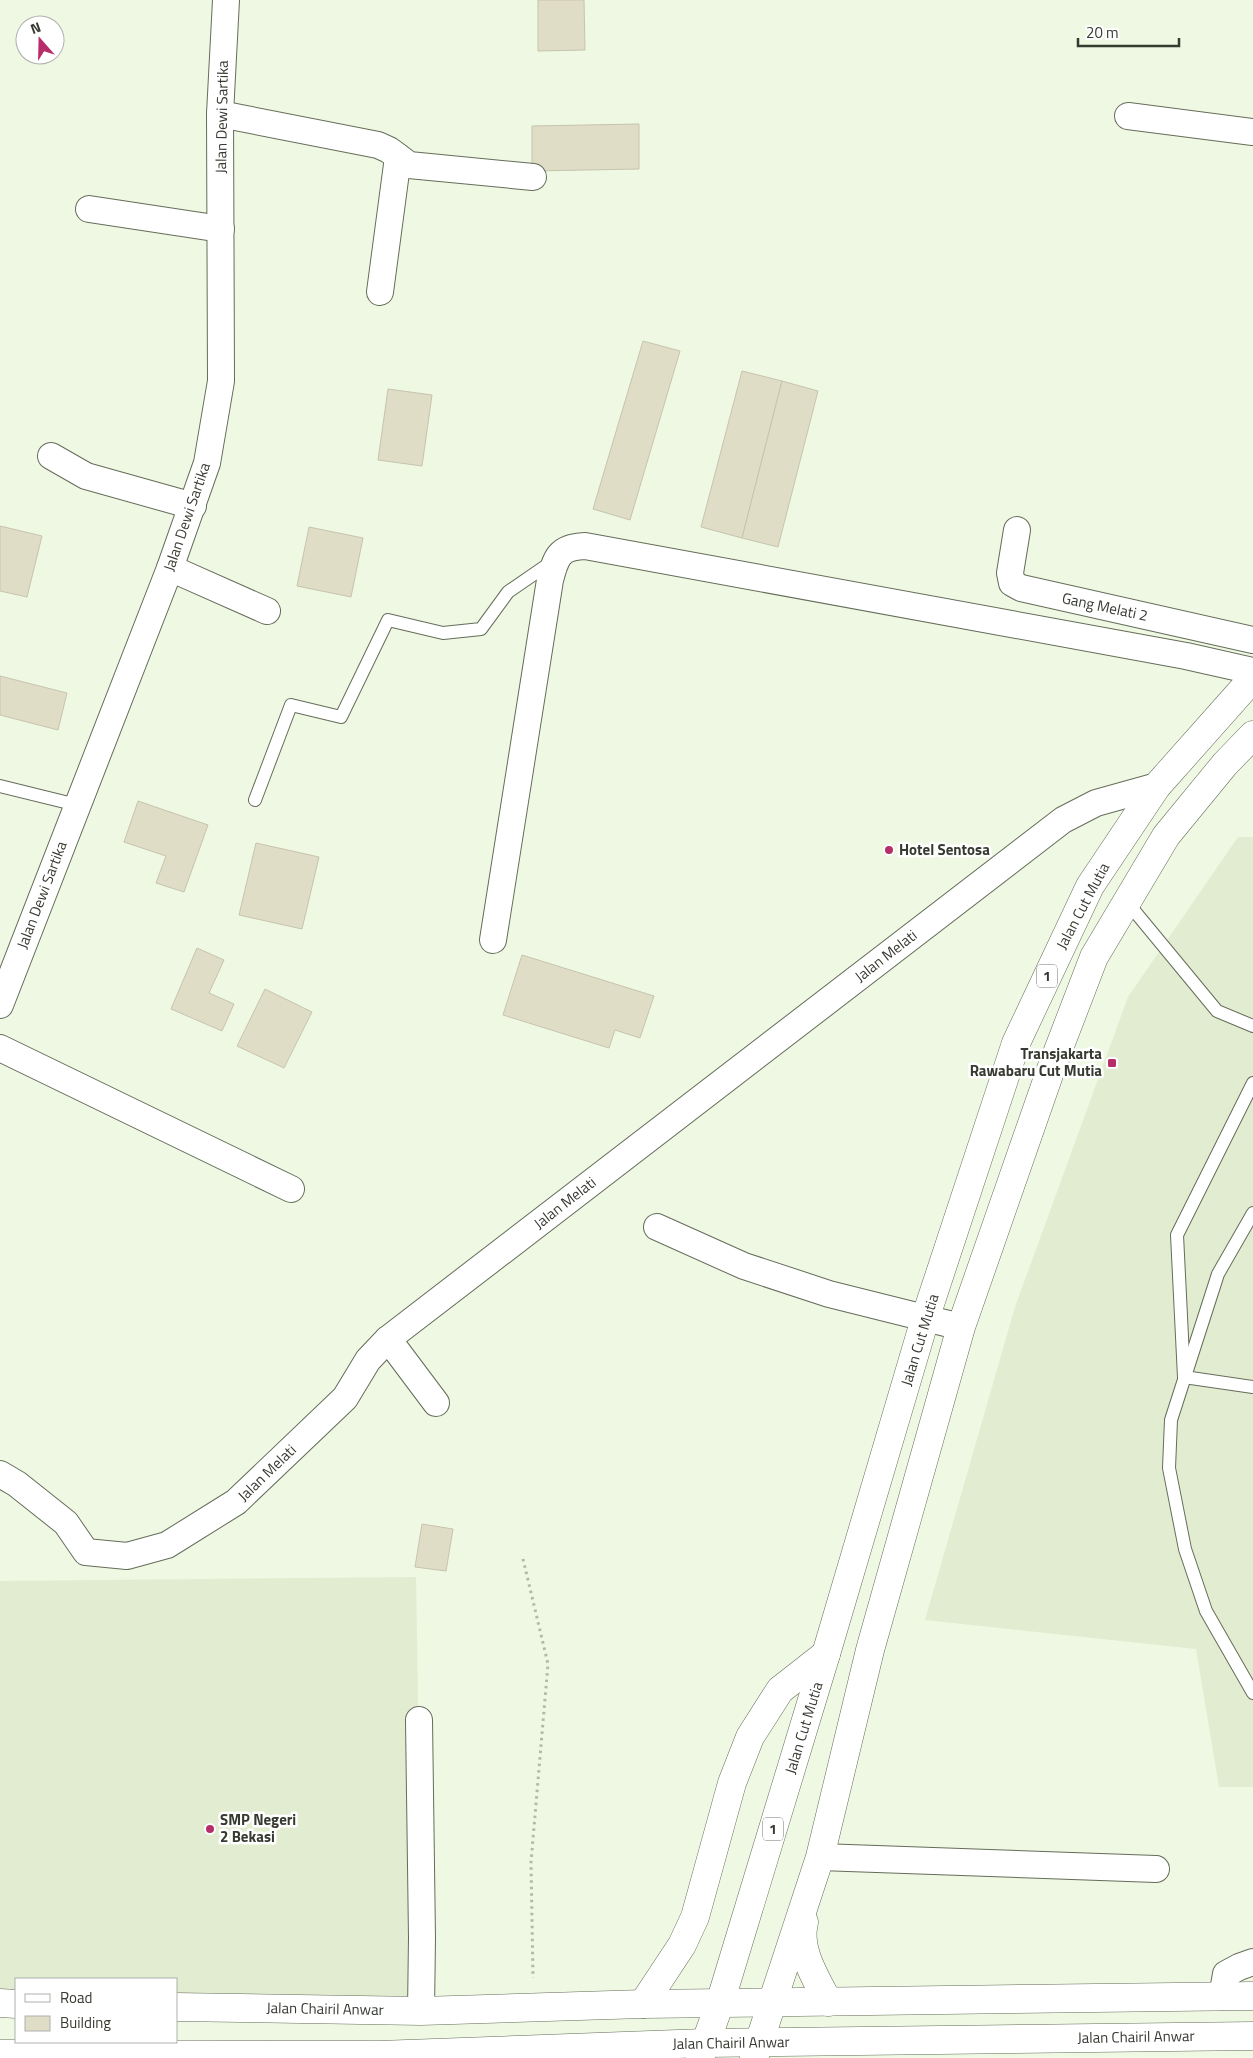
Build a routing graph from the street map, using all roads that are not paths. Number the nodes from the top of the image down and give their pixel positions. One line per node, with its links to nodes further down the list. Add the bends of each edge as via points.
1 (226, 0): 2 (street, Jalan Dewi Sartika)
2 (220, 114): 5 (street, via 378,145); 8 (street, Jalan Dewi Sartika)
3 (1128, 116): 4 (street)
4 (1253, 132)
5 (398, 157): 6 (street, via 409,165); 9 (street)
6 (533, 177)
7 (89, 209): 8 (street)
8 (221, 229): 11 (street, Jalan Dewi Sartika, via 221,381 207,463)
9 (380, 292)
10 (51, 456): 11 (street, via 86,476)
11 (192, 506): 14 (street, Jalan Dewi Sartika)
12 (1017, 530): 16 (street, Gang Melati 2, via 1010,573 1012,583 1020,588)
13 (555, 560): 17 (street, via 572,546 585,546 1177,654); 22 (lane, via 508,592 482,629 443,633 388,620 340,717 291,705); 25 (street)
14 (170, 568): 15 (street); 23 (street, Jalan Dewi Sartika)
15 (267, 611)
16 (1253, 640)
17 (1253, 671)
18 (1253, 678): 21 (main road, Jalan Cut Mutia / 1)
19 (1253, 735): 24 (main road, via 1166,836)
20 (0, 786): 23 (lane)
21 (1157, 786): 33 (main road, Jalan Cut Mutia / 1, via 1090,886 1016,1043); 35 (street, Jalan Melati, via 1096,803 1063,820)
22 (255, 800)
23 (77, 806): 26 (street, Jalan Dewi Sartika)
24 (1127, 902): 27 (lane, via 1217,1011); 34 (main road, via 1094,957)
25 (492, 940)
26 (0, 1005)
27 (1253, 1026)
28 (0, 1048): 30 (street)
29 (1253, 1082): 36 (lane, via 1178,1235)
30 (290, 1189)
31 (1253, 1213): 36 (lane, via 1218,1274)
32 (657, 1227): 33 (street, via 744,1266 829,1294)
33 (925, 1319): 34 (street); 40 (main road, Jalan Cut Mutia / 1)
34 (961, 1326): 43 (main road, via 870,1650)
35 (388, 1339): 38 (street); 39 (street, Jalan Melati, via 368,1360 346,1398 236,1502 167,1545 127,1556 86,1552 66,1523)
36 (1184, 1378): 37 (lane); 41 (lane, via 1171,1420 1169,1468 1185,1549 1206,1611)
37 (1253, 1387)
38 (436, 1403)
39 (0, 1474)
40 (826, 1654): 50 (main road, Jalan Cut Mutia / 1); 53 (main road, via 780,1690 750,1737 732,1783 695,1917 682,1945)
41 (1253, 1693)
42 (419, 1720): 55 (street)
43 (820, 1857): 44 (street); 48 (main road, via 802,1930 806,1957); 51 (main road)
44 (1156, 1869)
45 (1253, 1962): 47 (street, via 1226,1974)
46 (1253, 1996): 47 (main road, Jalan Chairil Anwar)
47 (1222, 1997): 48 (main road, Jalan Chairil Anwar)
48 (828, 2002): 51 (main road, Jalan Chairil Anwar)
49 (0, 2003): 52 (main road)
50 (720, 2003): 51 (main road, Jalan Chairil Anwar); 53 (main road, Jalan Chairil Anwar); 57 (main road, Jalan Cut Mutia / 1)
51 (773, 2003): 58 (main road)
52 (15, 2004)
53 (643, 2004): 55 (main road, Jalan Chairil Anwar)
54 (178, 2006): 55 (main road, Jalan Chairil Anwar)
55 (421, 2011)
56 (1253, 2036): 58 (main road, Jalan Chairil Anwar)
57 (703, 2050): 58 (main road, Jalan Chairil Anwar); 59 (main road, Jalan Chairil Anwar, via 379,2055)
58 (757, 2050)
59 (0, 2054)

